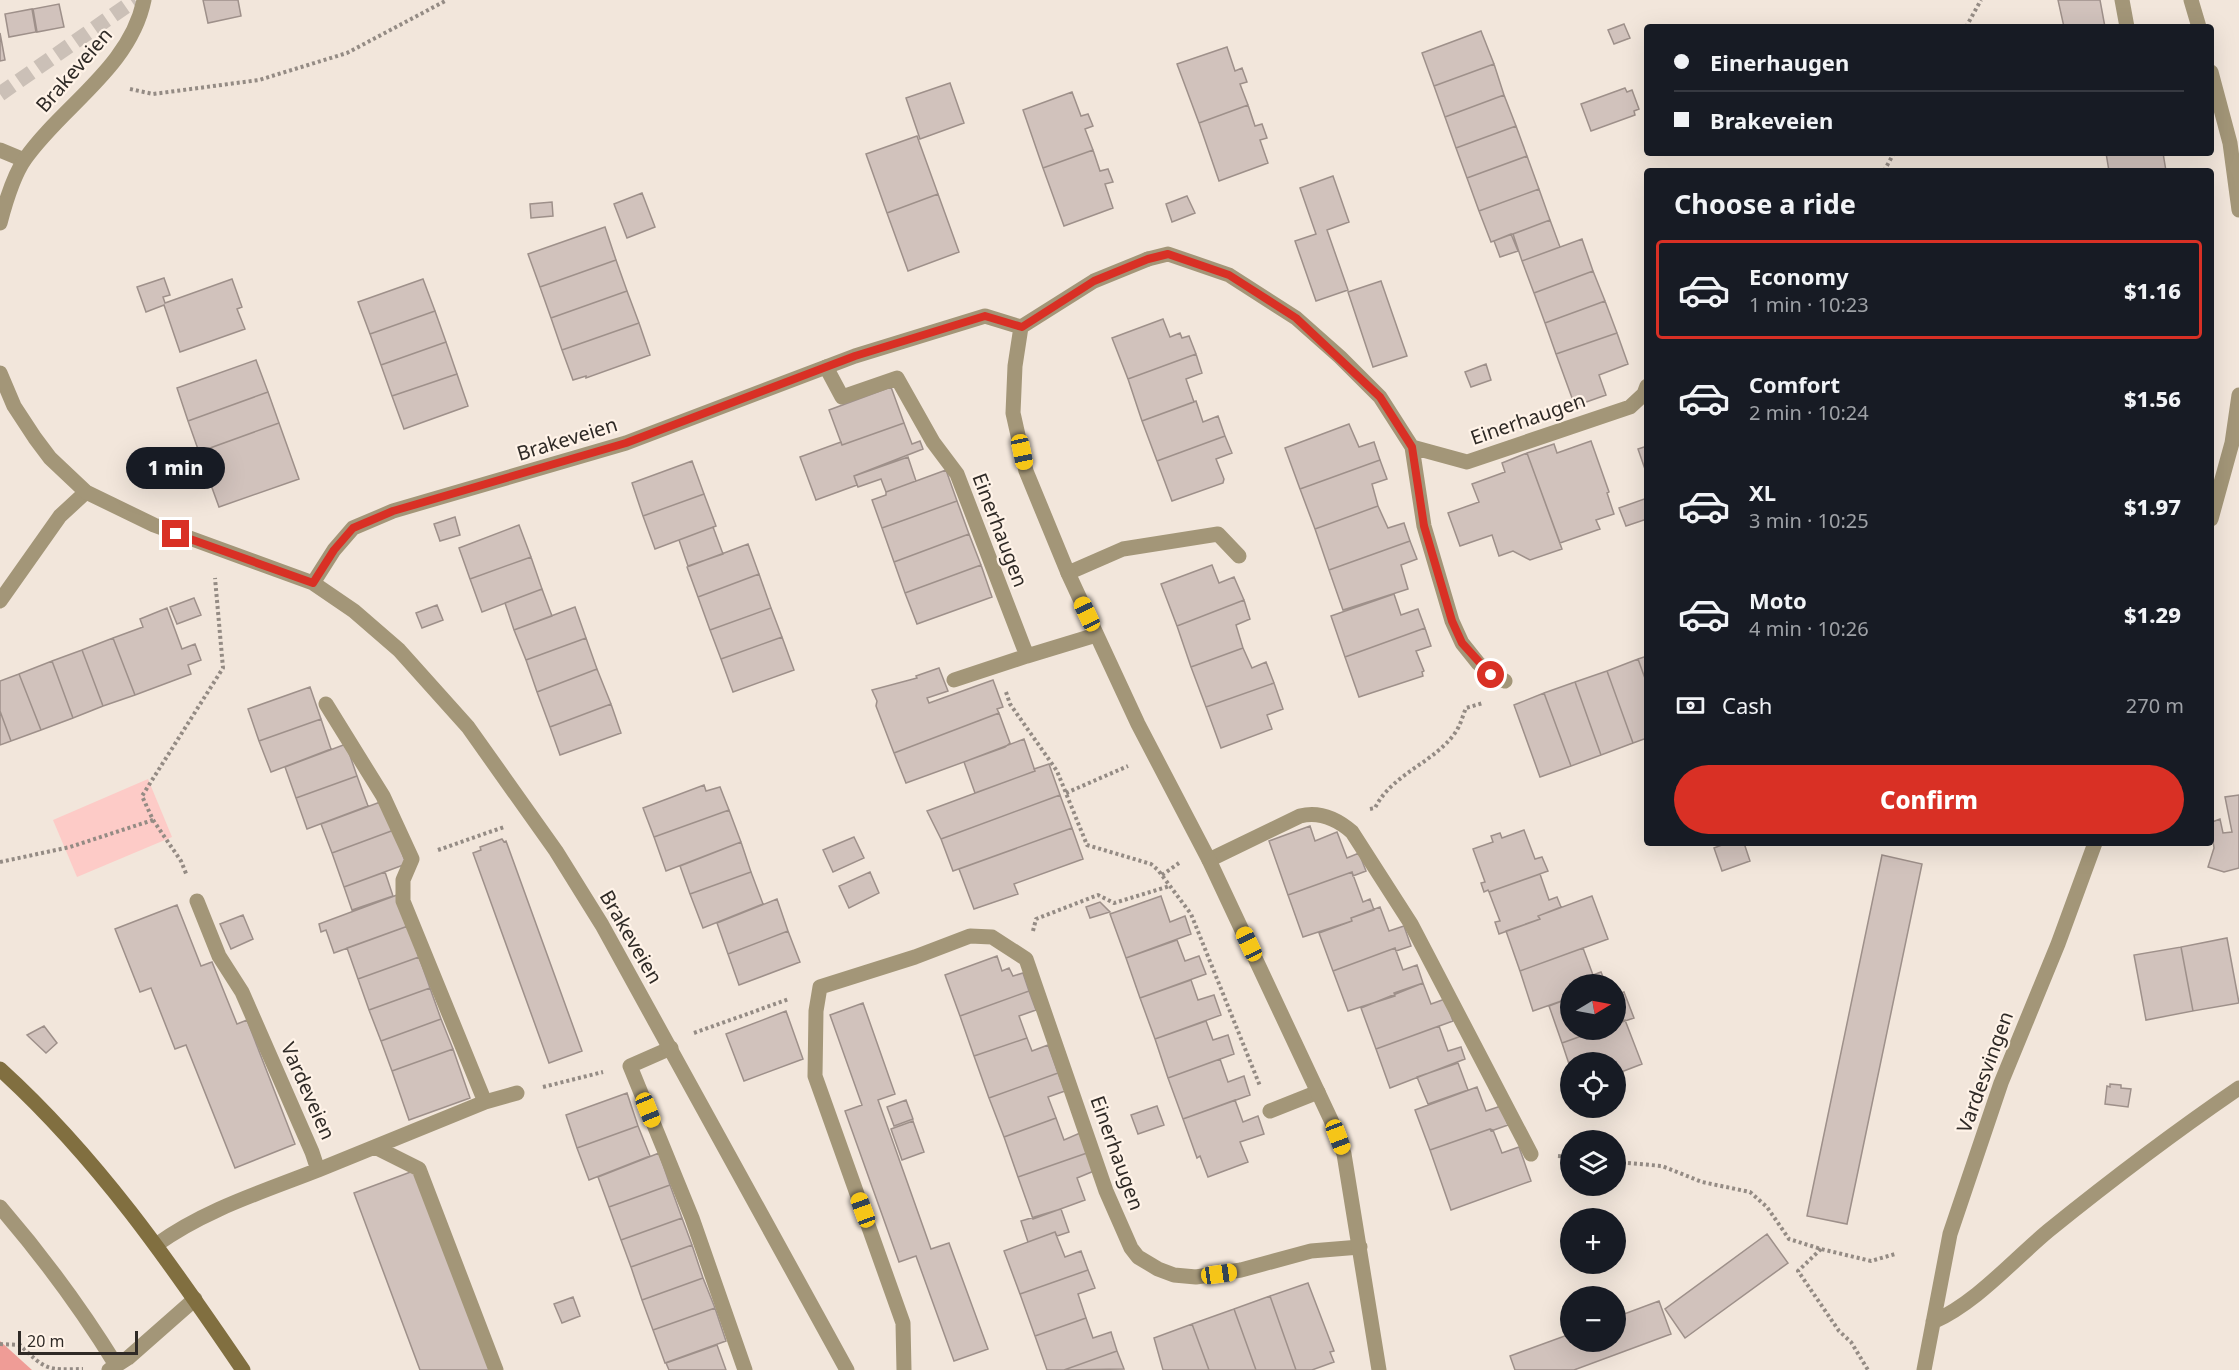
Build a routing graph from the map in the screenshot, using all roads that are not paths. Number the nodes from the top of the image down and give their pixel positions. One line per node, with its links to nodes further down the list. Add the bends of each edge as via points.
1 (144, 0): 8 (street, Brakeveien, via 140,19 123,48)
2 (2122, 0): 4 (street)
3 (2191, 0): 5 (street)
4 (2126, 24)
5 (2198, 24)
6 (2214, 83): 9 (street, via 2230,144)
7 (0, 150): 8 (street)
8 (24, 160): 10 (street, Brakeveien)
9 (2239, 210)
10 (0, 223)
11 (1022, 327): 12 (street, Brakeveien, via 985,316); 16 (street, via 1094,281 1168,254 1229,275 1296,318 1380,397); 20 (street, via 1013,412 1026,471)
12 (826, 367): 21 (street, Brakeveien, via 626,443 393,511 353,528); 24 (street, Einerhaugen, via 842,397 897,378 933,442 957,474)
13 (0, 373): 17 (street, Brakeveien, via 14,406 35,438)
14 (1644, 394): 16 (street, Einerhaugen, via 1630,407 1467,462)
15 (2239, 395): 18 (street, via 2232,443)
16 (1412, 447): 26 (street, via 1424,526 1452,621 1462,643 1478,663)
17 (86, 492): 21 (street, Brakeveien, via 154,525); 22 (street, via 60,516)
18 (2214, 508)
19 (1239, 556): 20 (street, via 1218,534 1123,549)
20 (1068, 573): 23 (street)
21 (313, 583): 31 (street, Brakeveien, via 354,611 399,650 468,727 556,851)
22 (0, 602)
23 (1096, 635): 24 (street); 29 (street)
24 (1027, 656): 25 (street)
25 (954, 680)
26 (1505, 681)
27 (326, 704): 36 (street, via 383,796 412,859 403,880 403,901)
28 (2094, 846): 45 (street, Vardesvingen, via 1994,1104 1950,1234)
29 (1209, 860): 34 (street); 39 (street, via 1300,816 1311,813 1339,820 1352,832 1411,924)
30 (197, 901): 40 (street, Vardeveien, via 219,956 242,993)
31 (671, 1048): 49 (street, via 630,1066 692,1218); 50 (street, Brakeveien)
32 (0, 1069): 42 (main road, via 39,1104 96,1167)
33 (2239, 1088): 45 (street, via 2183,1126 1972,1297)
34 (1318, 1092): 37 (street); 43 (street, via 1344,1154)
35 (517, 1093): 36 (street)
36 (485, 1102): 38 (street)
37 (1270, 1111)
38 (375, 1147): 40 (street); 48 (street, via 418,1169)
39 (1531, 1154)
40 (318, 1170): 42 (street, Vardeveien, via 202,1216)
41 (0, 1207): 46 (street, via 84,1312)
42 (156, 1245): 44 (main road)
43 (1360, 1247): 51 (street, Einerhaugen, via 1311,1251 1241,1270 1196,1277 1174,1275 1138,1257 1106,1191 1026,959 992,937 970,936 820,987 816,1011 815,1076 903,1323); 52 (street)
44 (195, 1299): 46 (street, via 128,1358); 47 (main road)
45 (1933, 1322): 53 (street, Vardesvingen)
46 (112, 1367)
47 (243, 1370)
48 (496, 1370)
49 (745, 1370)
50 (847, 1370)
51 (904, 1370)
52 (1379, 1370)
53 (1924, 1370)

